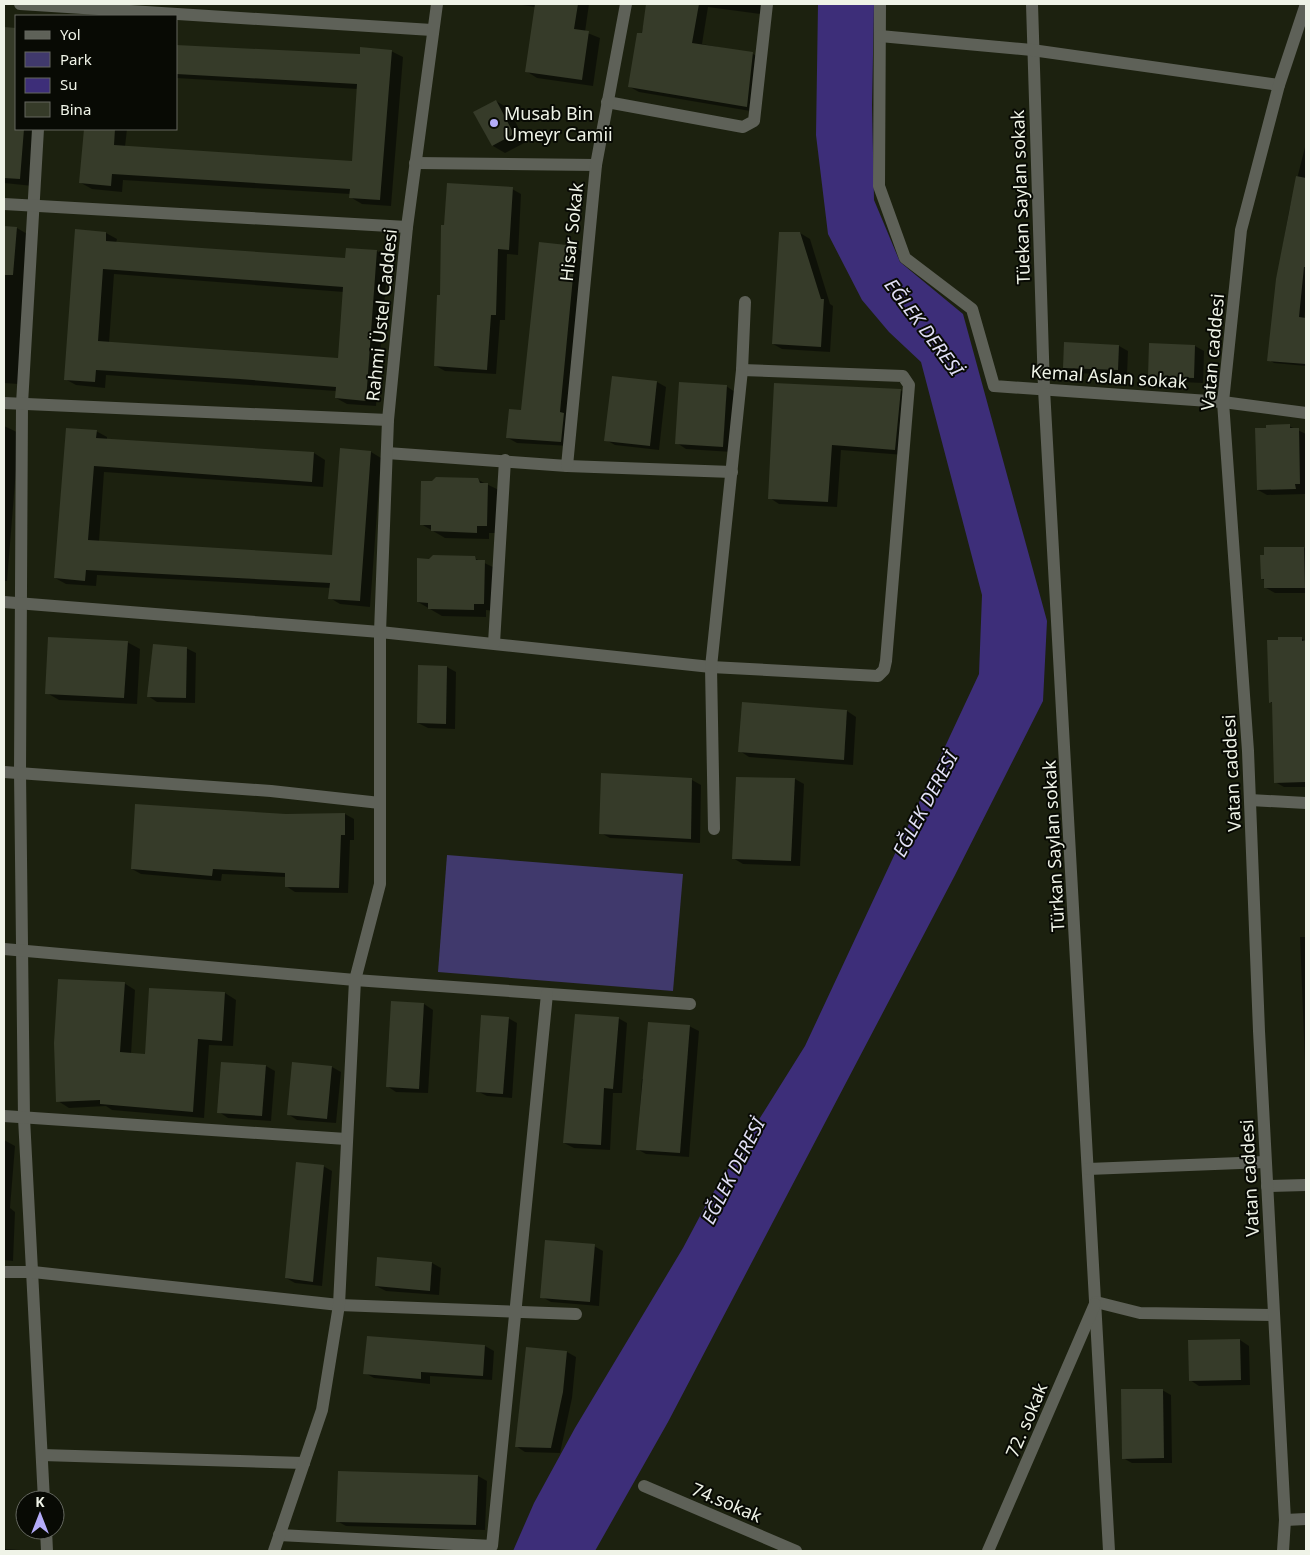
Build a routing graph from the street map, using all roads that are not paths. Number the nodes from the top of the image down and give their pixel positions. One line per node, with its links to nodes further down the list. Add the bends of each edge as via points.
1 (20, 4): 8 (street)
2 (437, 4): 11 (street, Rahmi Üstel Caddesi)
3 (626, 4): 15 (street, Hisar Sokak)
4 (767, 4): 15 (street, via 754,121 743,127)
5 (880, 4): 12 (street)
6 (1032, 4): 13 (street, Tüekan Saylan sokak)
7 (1306, 4): 14 (street, Vatan caddesi)
8 (46, 9): 9 (street)
9 (156, 15)
10 (178, 16): 11 (street)
11 (432, 30): 17 (street, Rahmi Üstel Caddesi)
12 (880, 43): 13 (street); 24 (street, Kemal Aslan sokak, via 879,186 905,258 972,309 994,386)
13 (1032, 50): 14 (street); 24 (street, Tüekan Saylan sokak)
14 (1279, 85): 25 (street, Vatan caddesi, via 1241,230)
15 (607, 102): 18 (street, Hisar Sokak)
16 (38, 130): 20 (street)
17 (415, 163): 18 (street); 21 (street, Rahmi Üstel Caddesi)
18 (596, 165): 32 (street, Hisar Sokak)
19 (4, 204): 20 (street)
20 (32, 206): 21 (street); 27 (street)
21 (406, 227): 29 (street, Rahmi Üstel Caddesi)
22 (745, 302): 23 (street)
23 (742, 370): 33 (street); 38 (street, via 903,376 910,385 886,661 878,676)
24 (1044, 389): 25 (street, Kemal Aslan sokak); 54 (street, Türkan Saylan sokak)
25 (1223, 402): 28 (street, Kemal Aslan sokak); 41 (street, Vatan caddesi)
26 (4, 403): 27 (street)
27 (22, 404): 29 (street); 35 (street)
28 (1306, 413)
29 (388, 420): 30 (street, Rahmi Üstel Caddesi)
30 (387, 453): 31 (street); 36 (street, Rahmi Üstel Caddesi)
31 (505, 460): 32 (street); 37 (street)
32 (567, 466): 33 (street)
33 (732, 472): 38 (street)
34 (4, 602): 35 (street)
35 (23, 603): 36 (street); 40 (street)
36 (380, 632): 37 (street); 42 (street, Rahmi Üstel Caddesi)
37 (494, 643): 38 (street)
38 (712, 667): 44 (street)
39 (4, 772): 40 (street)
40 (20, 772): 42 (street, via 271,790); 46 (street)
41 (1250, 800): 43 (street); 53 (street, Vatan caddesi)
42 (380, 803): 47 (street, Rahmi Üstel Caddesi, via 380,884)
43 (1306, 803)
44 (714, 829)
45 (4, 949): 46 (street)
46 (22, 950): 47 (street); 51 (street)
47 (355, 980): 48 (street); 52 (street, Rahmi Üstel Caddesi)
48 (546, 994): 49 (street); 61 (street)
49 (690, 1004)
50 (4, 1116): 51 (street)
51 (24, 1118): 52 (street); 58 (street)
52 (346, 1138): 60 (street, Rahmi Üstel Caddesi)
53 (1265, 1162): 54 (street); 56 (street, Vatan caddesi)
54 (1088, 1169): 59 (street, Türkan Saylan sokak)
55 (1306, 1185): 56 (street)
56 (1266, 1186): 63 (street, Vatan caddesi)
57 (4, 1272): 58 (street)
58 (33, 1272): 60 (street); 64 (street)
59 (1096, 1302): 63 (street, via 1140,1312); 71 (street, 72. sokak); 74 (street, Türkan Saylan sokak)
60 (339, 1305): 61 (street); 65 (street, Rahmi Üstel Caddesi, via 322,1410)
61 (516, 1312): 62 (street); 70 (street, via 492,1546)
62 (576, 1314)
63 (1273, 1315): 69 (street, Vatan caddesi)
64 (42, 1455): 65 (street); 67 (street)
65 (304, 1463): 70 (street, Rahmi Üstel Caddesi)
66 (644, 1486): 73 (street, 74.sokak)
67 (44, 1490)
68 (1306, 1519): 69 (street)
69 (1285, 1520): 75 (street, Vatan caddesi)
70 (279, 1535): 72 (street, Rahmi Üstel Caddesi)
71 (992, 1550)
72 (274, 1551)
73 (796, 1551)
74 (1109, 1551)
75 (1284, 1551)

